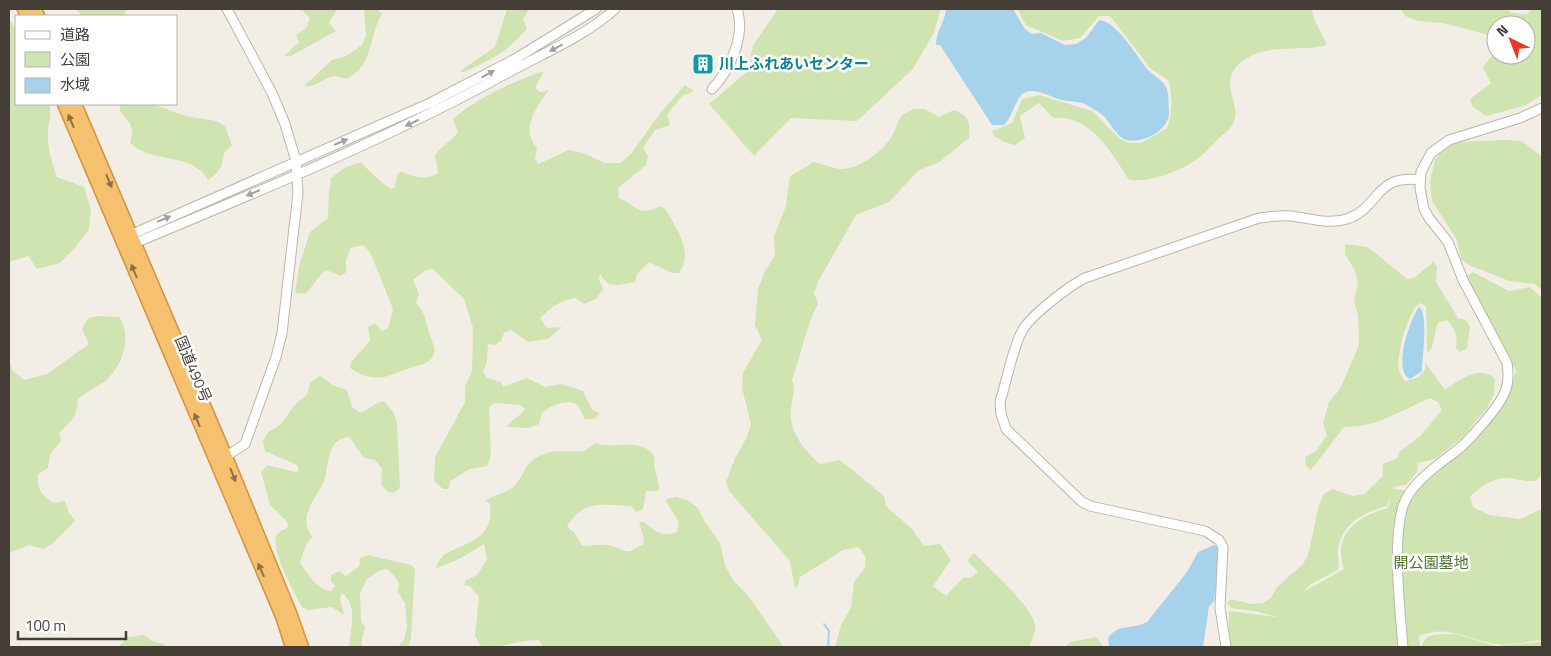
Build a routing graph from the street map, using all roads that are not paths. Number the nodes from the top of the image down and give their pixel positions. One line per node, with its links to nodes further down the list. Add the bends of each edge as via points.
1 (227, 9): 10 (street, via 272,93)
2 (615, 9): 5 (street)
3 (737, 9): 6 (street, via 739,28 730,66)
4 (591, 10): 5 (street); 10 (street, one-way to 4, via 467,85)
5 (598, 23): 11 (street, one-way to 11, via 468,95)
6 (712, 89)
7 (64, 105): 13 (highway, 国道490号, one-way to 7)
8 (75, 105): 13 (highway, 国道490号, one-way to 13)
9 (1542, 108): 12 (street, via 1440,145 1425,161)
10 (296, 161): 11 (street); 13 (street, one-way to 10)
11 (298, 174): 13 (street, one-way to 13); 14 (street, via 297,216 280,341 245,444)
12 (1420, 180): 17 (street, via 1406,178 1388,184 1349,218 1337,221 1285,216 1259,218 1085,278 1071,284 1023,329 1000,402 1000,414 1006,428 1090,506 1206,531 1219,540 1224,554 1220,608); 18 (street, via 1424,208 1448,242 1463,280 1507,364 1509,383 1501,402 1483,423 1420,482 1403,506 1398,558)
13 (129, 239): 14 (highway, 国道490号)
14 (221, 460): 15 (highway, 国道490号, one-way to 14); 16 (highway, 国道490号, one-way to 16, via 290,613)
15 (292, 647)
16 (302, 647)
17 (1226, 647)
18 (1403, 647)

